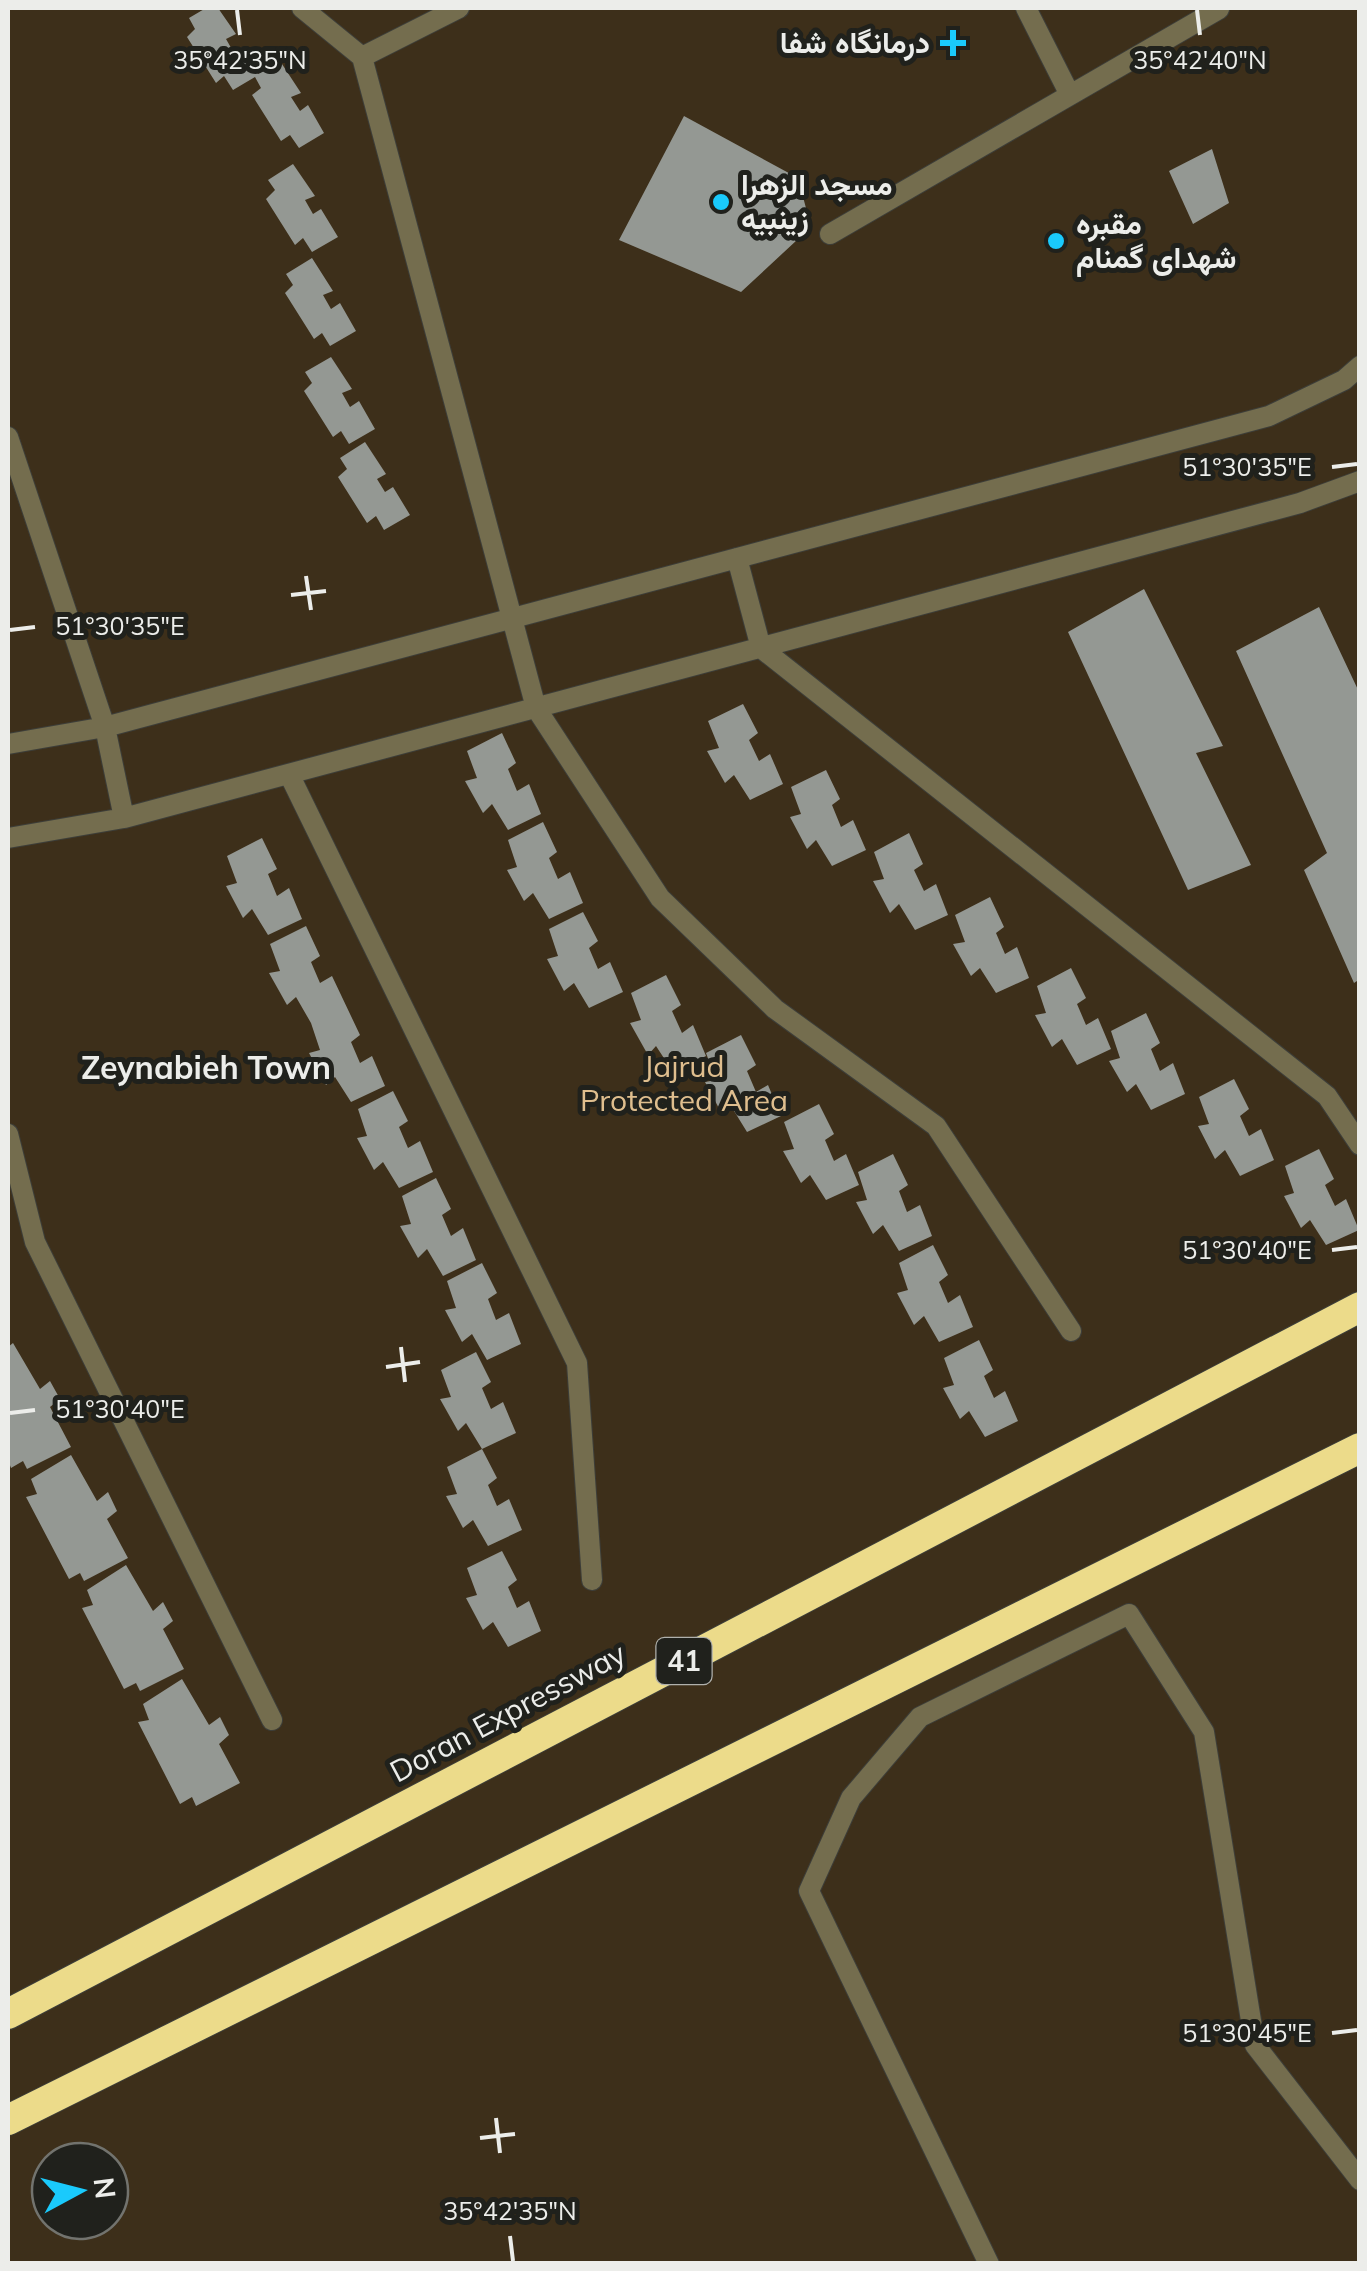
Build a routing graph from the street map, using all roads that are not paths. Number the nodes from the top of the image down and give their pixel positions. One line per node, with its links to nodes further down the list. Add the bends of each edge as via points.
1 (302, 8): 5 (street)
2 (459, 8): 5 (street)
3 (1026, 8): 6 (street)
4 (1219, 10): 6 (street)
5 (362, 56): 12 (street)
6 (1070, 95): 7 (street)
7 (830, 234)
8 (1354, 377): 11 (street, via 1268,416)
9 (8, 437): 15 (street)
10 (1360, 481): 13 (street, via 1300,503)
11 (737, 558): 12 (street); 13 (street)
12 (512, 618): 14 (street); 15 (street)
13 (762, 648): 14 (street); 21 (street, via 1327,1096)
14 (536, 708): 17 (street); 23 (street, via 660,898 775,1008 936,1126)
15 (105, 727): 16 (street); 18 (street)
16 (8, 744)
17 (289, 774): 18 (street); 25 (street, via 577,1363)
18 (124, 818): 19 (street)
19 (8, 838)
20 (8, 1134): 26 (street, via 36,1242)
21 (1360, 1144)
22 (1360, 1307): 27 (highway, Doran Expressway / 41)
23 (1071, 1331)
24 (1360, 1448): 28 (highway)
25 (592, 1580)
26 (272, 1720)
27 (8, 2014)
28 (8, 2120)
29 (1360, 2180): 30 (street, via 1255,2045 1204,1732 1129,1614 920,1717 851,1798 809,1891)
30 (989, 2264)

